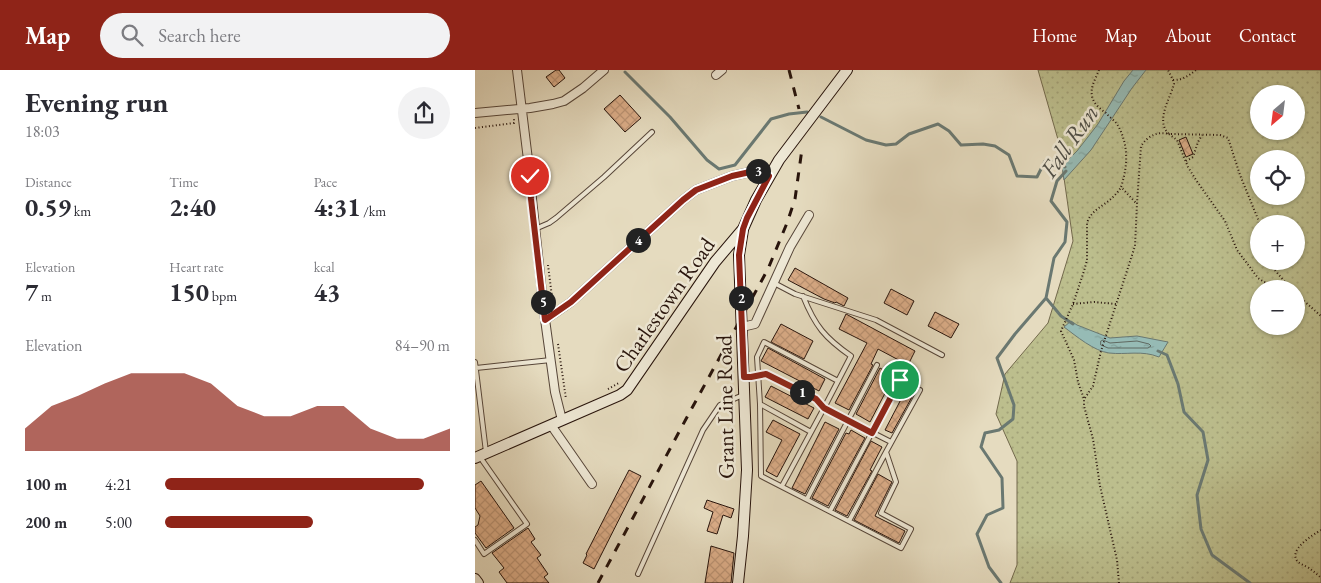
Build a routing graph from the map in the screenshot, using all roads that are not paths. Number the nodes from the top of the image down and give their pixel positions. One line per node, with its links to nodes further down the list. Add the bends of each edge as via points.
1 (517, 70): 6 (street)
2 (604, 70): 6 (street, via 564,101)
3 (722, 70): 5 (street)
4 (847, 70): 9 (street, Charlestown Road)
5 (715, 75)
6 (521, 108): 7 (street); 11 (street)
7 (475, 113)
8 (652, 132): 11 (lane, via 556,218)
9 (769, 176): 12 (street, Charlestown Road); 15 (street, via 759,170 696,190 566,306)
10 (809, 215): 13 (street)
11 (535, 228): 15 (street)
12 (743, 229): 16 (street, Grant Line Road, via 739,255); 30 (street, Charlestown Road, via 715,262 627,390)
13 (774, 283): 14 (lane); 16 (street, via 755,324)
14 (803, 296): 17 (lane, via 876,320); 25 (lane, via 821,329 835,345 851,356)
15 (545, 320): 18 (street)
16 (743, 327): 23 (street, Grant Line Road)
17 (942, 355)
18 (551, 360): 21 (lane); 30 (street)
19 (475, 362): 21 (lane)
20 (877, 365): 31 (lane)
21 (476, 368): 37 (lane)
22 (759, 375): 23 (lane); 25 (lane, via 757,357 764,342); 28 (lane); 29 (lane, via 766,374 816,399)
23 (744, 377): 27 (street, Grant Line Road)
24 (900, 380): 34 (lane)
25 (838, 381): 29 (lane)
26 (920, 390): 35 (lane)
27 (745, 394): 44 (lane, via 720,405 703,430); 47 (street, Grant Line Road, via 747,470)
28 (760, 404): 33 (lane); 39 (lane, via 761,476)
29 (824, 408): 31 (lane); 33 (lane)
30 (562, 420): 32 (street, Charlestown Road)
31 (848, 420): 34 (lane); 40 (lane)
32 (551, 425): 37 (street, Charlestown Road); 38 (street)
33 (811, 432): 39 (lane)
34 (872, 433): 35 (lane); 41 (lane)
35 (891, 442): 36 (lane)
36 (885, 452): 42 (lane); 42 (lane, via 896,482 881,514 911,529 901,548)
37 (480, 456): 43 (lane, via 527,524 484,554)
38 (592, 484)
39 (782, 486): 40 (lane)
40 (807, 499): 41 (lane)
41 (830, 511): 42 (lane)
42 (849, 521)
43 (475, 540)
44 (638, 574)
45 (475, 579): 46 (street)
46 (478, 583)
47 (738, 583)

